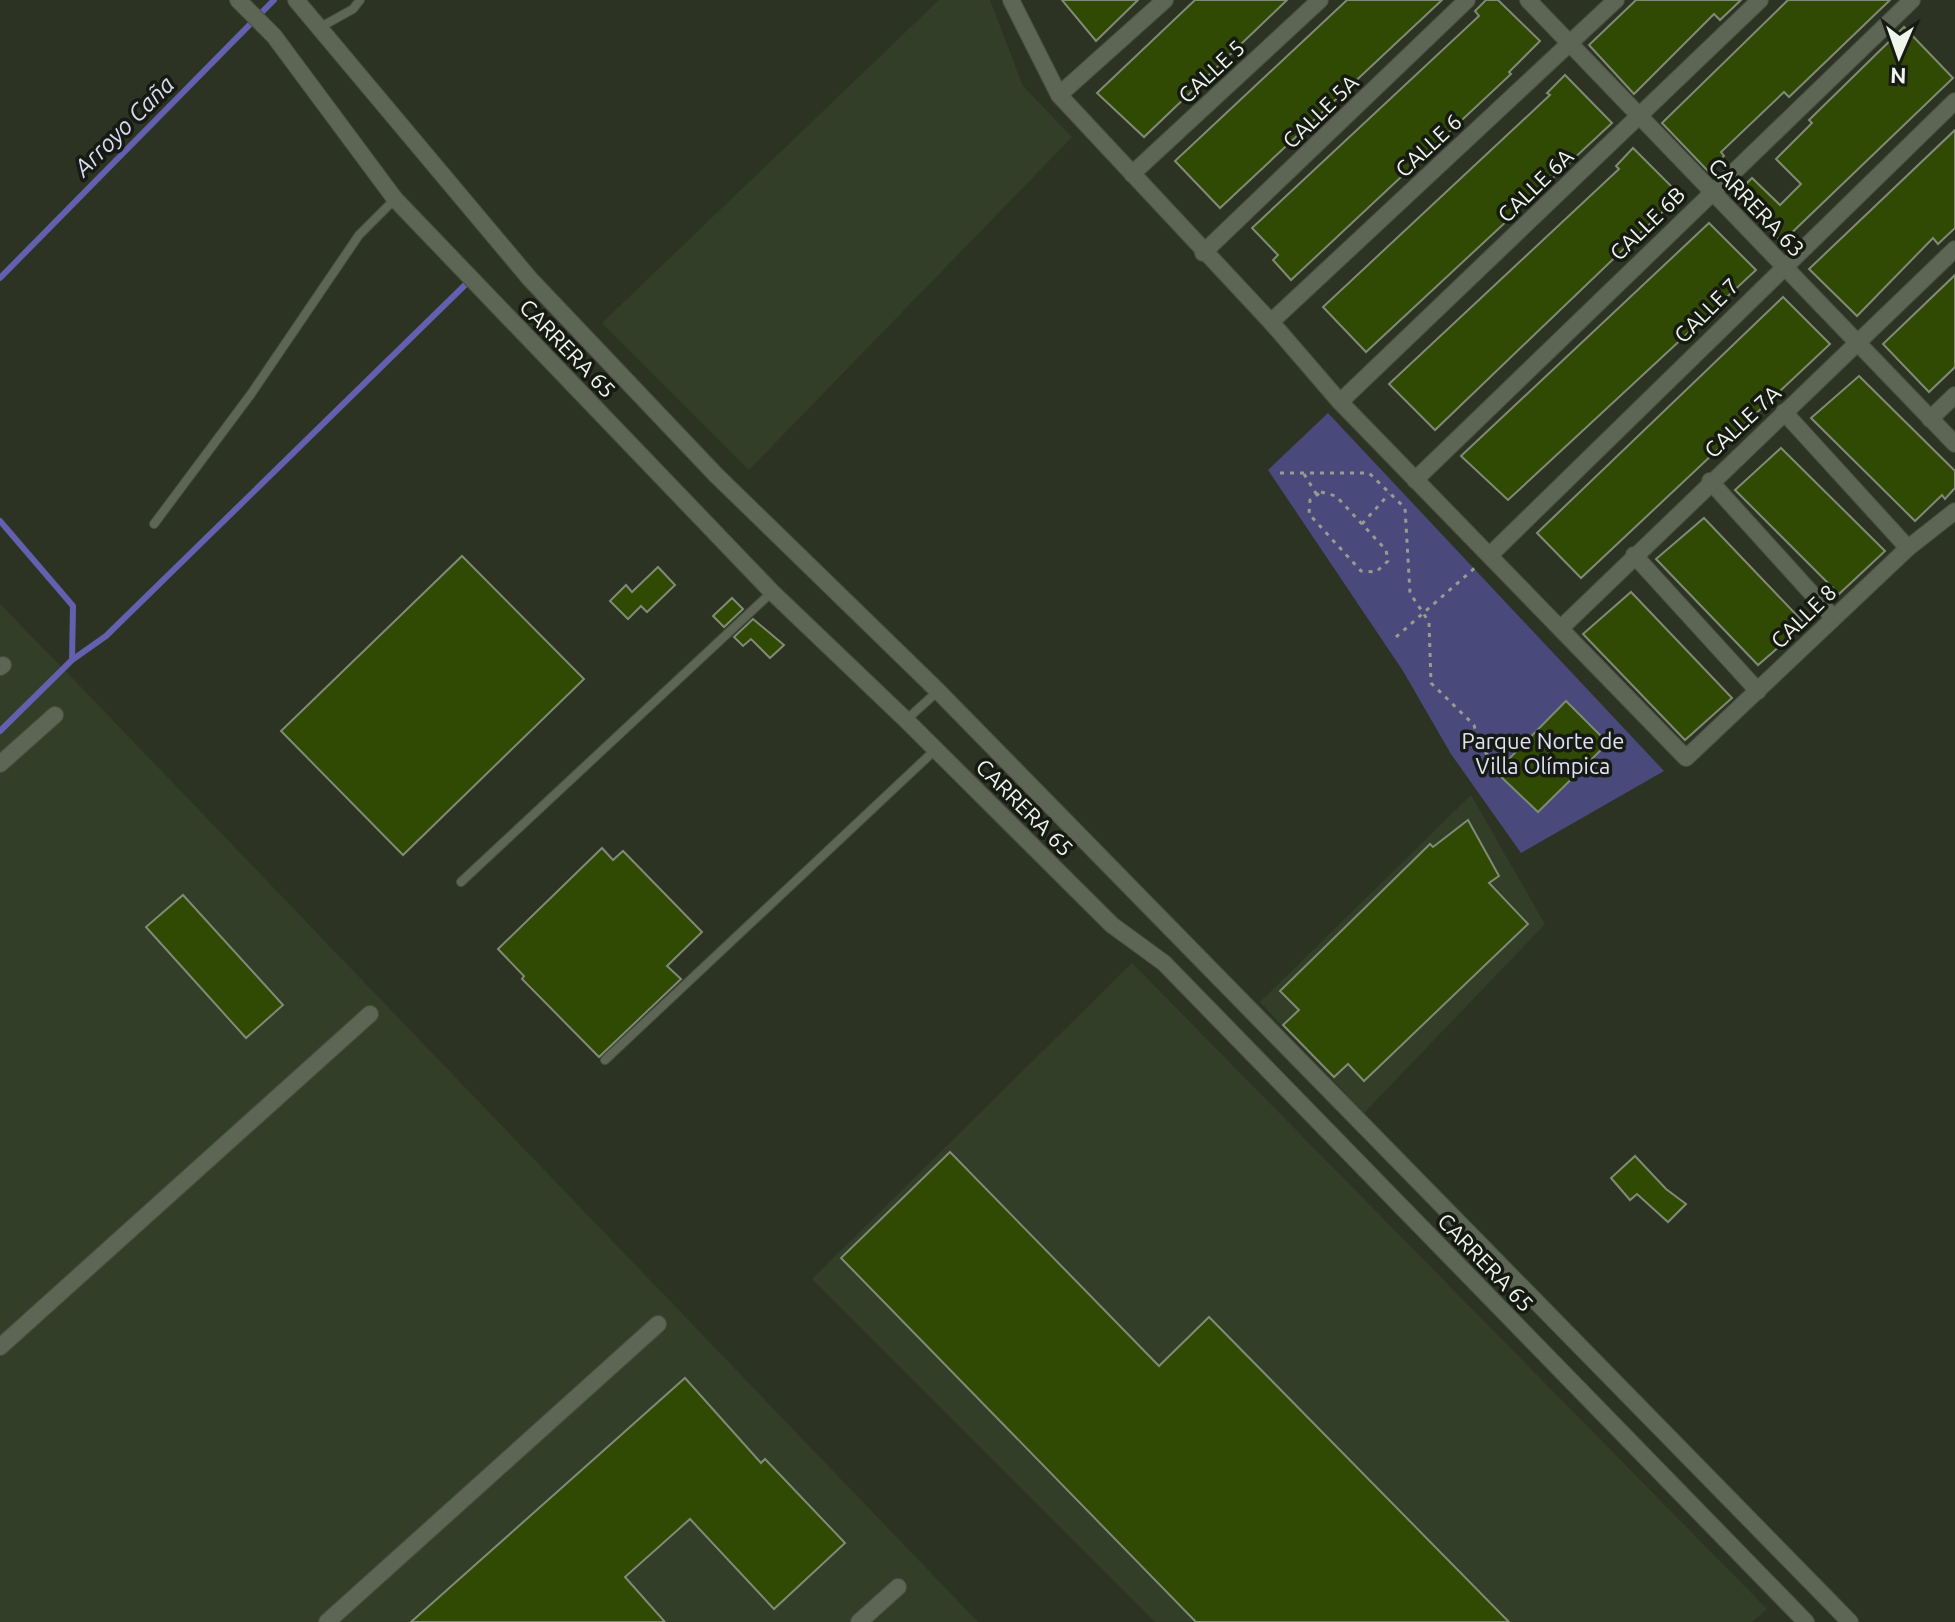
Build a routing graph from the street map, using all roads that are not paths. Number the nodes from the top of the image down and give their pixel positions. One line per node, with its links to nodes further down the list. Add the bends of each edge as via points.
1 (360, 0): 12 (lane)
2 (1012, 0): 14 (street)
3 (1165, 0): 14 (street)
4 (1320, 0): 17 (street, CALLE 5)
5 (1467, 0): 21 (street, CALLE 5A)
6 (1528, 0): 13 (street, CARRERA 63)
7 (1616, 0): 13 (street, CALLE 6)
8 (1760, 0): 16 (street, CALLE 6A)
9 (1912, 0): 18 (street, CALLE 6B)
10 (240, 2): 19 (street, CARRERA 65, via 274,36)
11 (299, 4): 12 (street, CARRERA 65)
12 (318, 28): 40 (street, CARRERA 65, via 530,279 716,475)
13 (1569, 43): 16 (street, CARRERA 63); 23 (street, CALLE 6)
14 (1059, 95): 17 (street)
15 (1955, 101): 22 (street, CALLE 7)
16 (1639, 116): 18 (street, CARRERA 63); 26 (street, CALLE 6A)
17 (1132, 174): 21 (street)
18 (1711, 191): 22 (street, CARRERA 63); 30 (street, CALLE 6B)
19 (395, 199): 33 (lane, via 359,235); 37 (street, CARRERA 65)
20 (1955, 249): 24 (street, CALLE 7A)
21 (1203, 253): 23 (street)
22 (1783, 266): 24 (street, CARRERA 63); 35 (street, CALLE 7)
23 (1271, 322): 26 (street)
24 (1857, 343): 27 (street, CALLE 7A); 28 (street, CARRERA 63)
25 (1955, 395): 28 (street)
26 (1340, 402): 30 (street)
27 (1784, 412): 31 (street, CALLE 7A); 34 (street)
28 (1930, 419): 29 (street, CARRERA 63)
29 (1955, 444)
30 (1415, 480): 35 (street)
31 (1710, 481): 36 (street, CALLE 7A); 38 (street)
32 (1955, 511): 34 (street, CALLE 8)
33 (154, 524)
34 (1908, 548): 38 (street, CALLE 8)
35 (1491, 554): 39 (street)
36 (1634, 555): 39 (street, CALLE 7A); 41 (street)
37 (772, 592): 43 (street, CARRERA 65); 46 (lane)
38 (1833, 617): 41 (street, CALLE 8)
39 (1562, 627): 41 (street, CALLE 8, via 1686,758)
40 (938, 691): 43 (lane); 55 (street, CARRERA 65)
41 (1758, 691)
42 (55, 715): 45 (street)
43 (906, 720): 44 (street, CARRERA 65)
44 (935, 749): 48 (lane); 54 (street, CARRERA 65, via 1112,925 1164,963)
45 (0, 764)
46 (461, 882)
47 (370, 1014): 50 (street)
48 (605, 1060)
49 (658, 1324): 52 (street)
50 (0, 1347)
51 (898, 1587): 53 (street)
52 (327, 1622)
53 (859, 1622)
54 (1806, 1622)
55 (1850, 1622)

